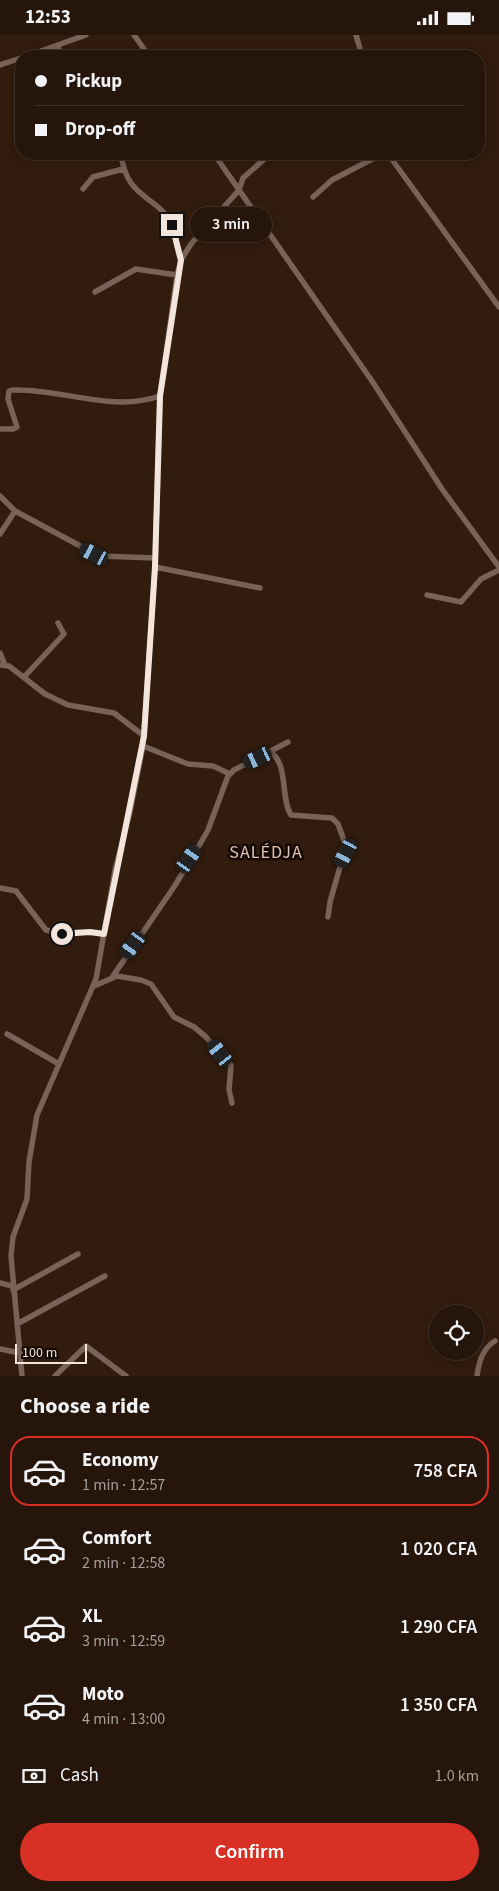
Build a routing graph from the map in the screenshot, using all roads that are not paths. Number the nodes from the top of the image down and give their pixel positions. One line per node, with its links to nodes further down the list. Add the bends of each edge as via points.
1 (86, 35): 4 (street)
2 (134, 35): 7 (street)
3 (356, 35): 8 (street)
4 (58, 46): 5 (street); 6 (street)
5 (47, 50)
6 (59, 50)
7 (145, 50)
8 (360, 50)
9 (15, 60): 10 (street)
10 (0, 65)
11 (122, 160): 16 (street)
12 (218, 160): 18 (street)
13 (263, 160): 18 (street, via 243,178)
14 (370, 160): 19 (street, via 332,180)
15 (392, 160): 23 (street)
16 (123, 169): 17 (street, via 93,177); 20 (street, via 137,192 160,209 172,225)
17 (83, 189)
18 (239, 190): 20 (street, via 208,223); 31 (street)
19 (313, 197)
20 (181, 260): 21 (street)
21 (177, 275): 22 (street, via 136,269); 24 (street)
22 (95, 292)
23 (499, 307)
24 (160, 396): 25 (street, via 120,403 12,390 8,399 17,427); 29 (street)
25 (0, 429)
26 (0, 496): 27 (street)
27 (15, 511): 28 (street); 29 (street, via 104,557)
28 (0, 534)
29 (155, 558): 30 (street)
30 (155, 567): 32 (street); 38 (street)
31 (499, 568): 33 (street, via 480,579 461,602)
32 (260, 588)
33 (427, 595)
34 (58, 623): 37 (street, via 64,635)
35 (0, 653): 36 (street)
36 (2, 665): 37 (street)
37 (24, 677): 38 (street, via 45,694 68,705 114,713)
38 (144, 736): 40 (street)
39 (288, 742): 41 (street)
40 (142, 746): 42 (street, via 188,764 213,766); 45 (street)
41 (270, 752): 42 (street); 44 (street, via 276,755 280,764 290,815 332,818 342,831 346,853 339,867)
42 (230, 774): 46 (street, via 200,844)
43 (0, 888): 45 (street, via 16,891 46,930)
44 (328, 917)
45 (104, 934): 47 (street)
46 (113, 976): 47 (street); 50 (street, via 151,984 174,1017 194,1027 214,1045 232,1066 229,1084)
47 (94, 986): 49 (street)
48 (7, 1034): 49 (street)
49 (60, 1064): 54 (street, via 41,1103 32,1136 27,1199 11,1247)
50 (232, 1103)
51 (78, 1254): 54 (street)
52 (105, 1276): 55 (street)
53 (0, 1283): 54 (street)
54 (13, 1288): 55 (street)
55 (17, 1324): 58 (street)
56 (495, 1341): 62 (street, via 482,1355)
57 (0, 1349): 58 (street)
58 (20, 1353): 59 (street)
59 (22, 1376)
60 (55, 1376): 61 (street, via 86,1346)
61 (126, 1376)
62 (477, 1376)

